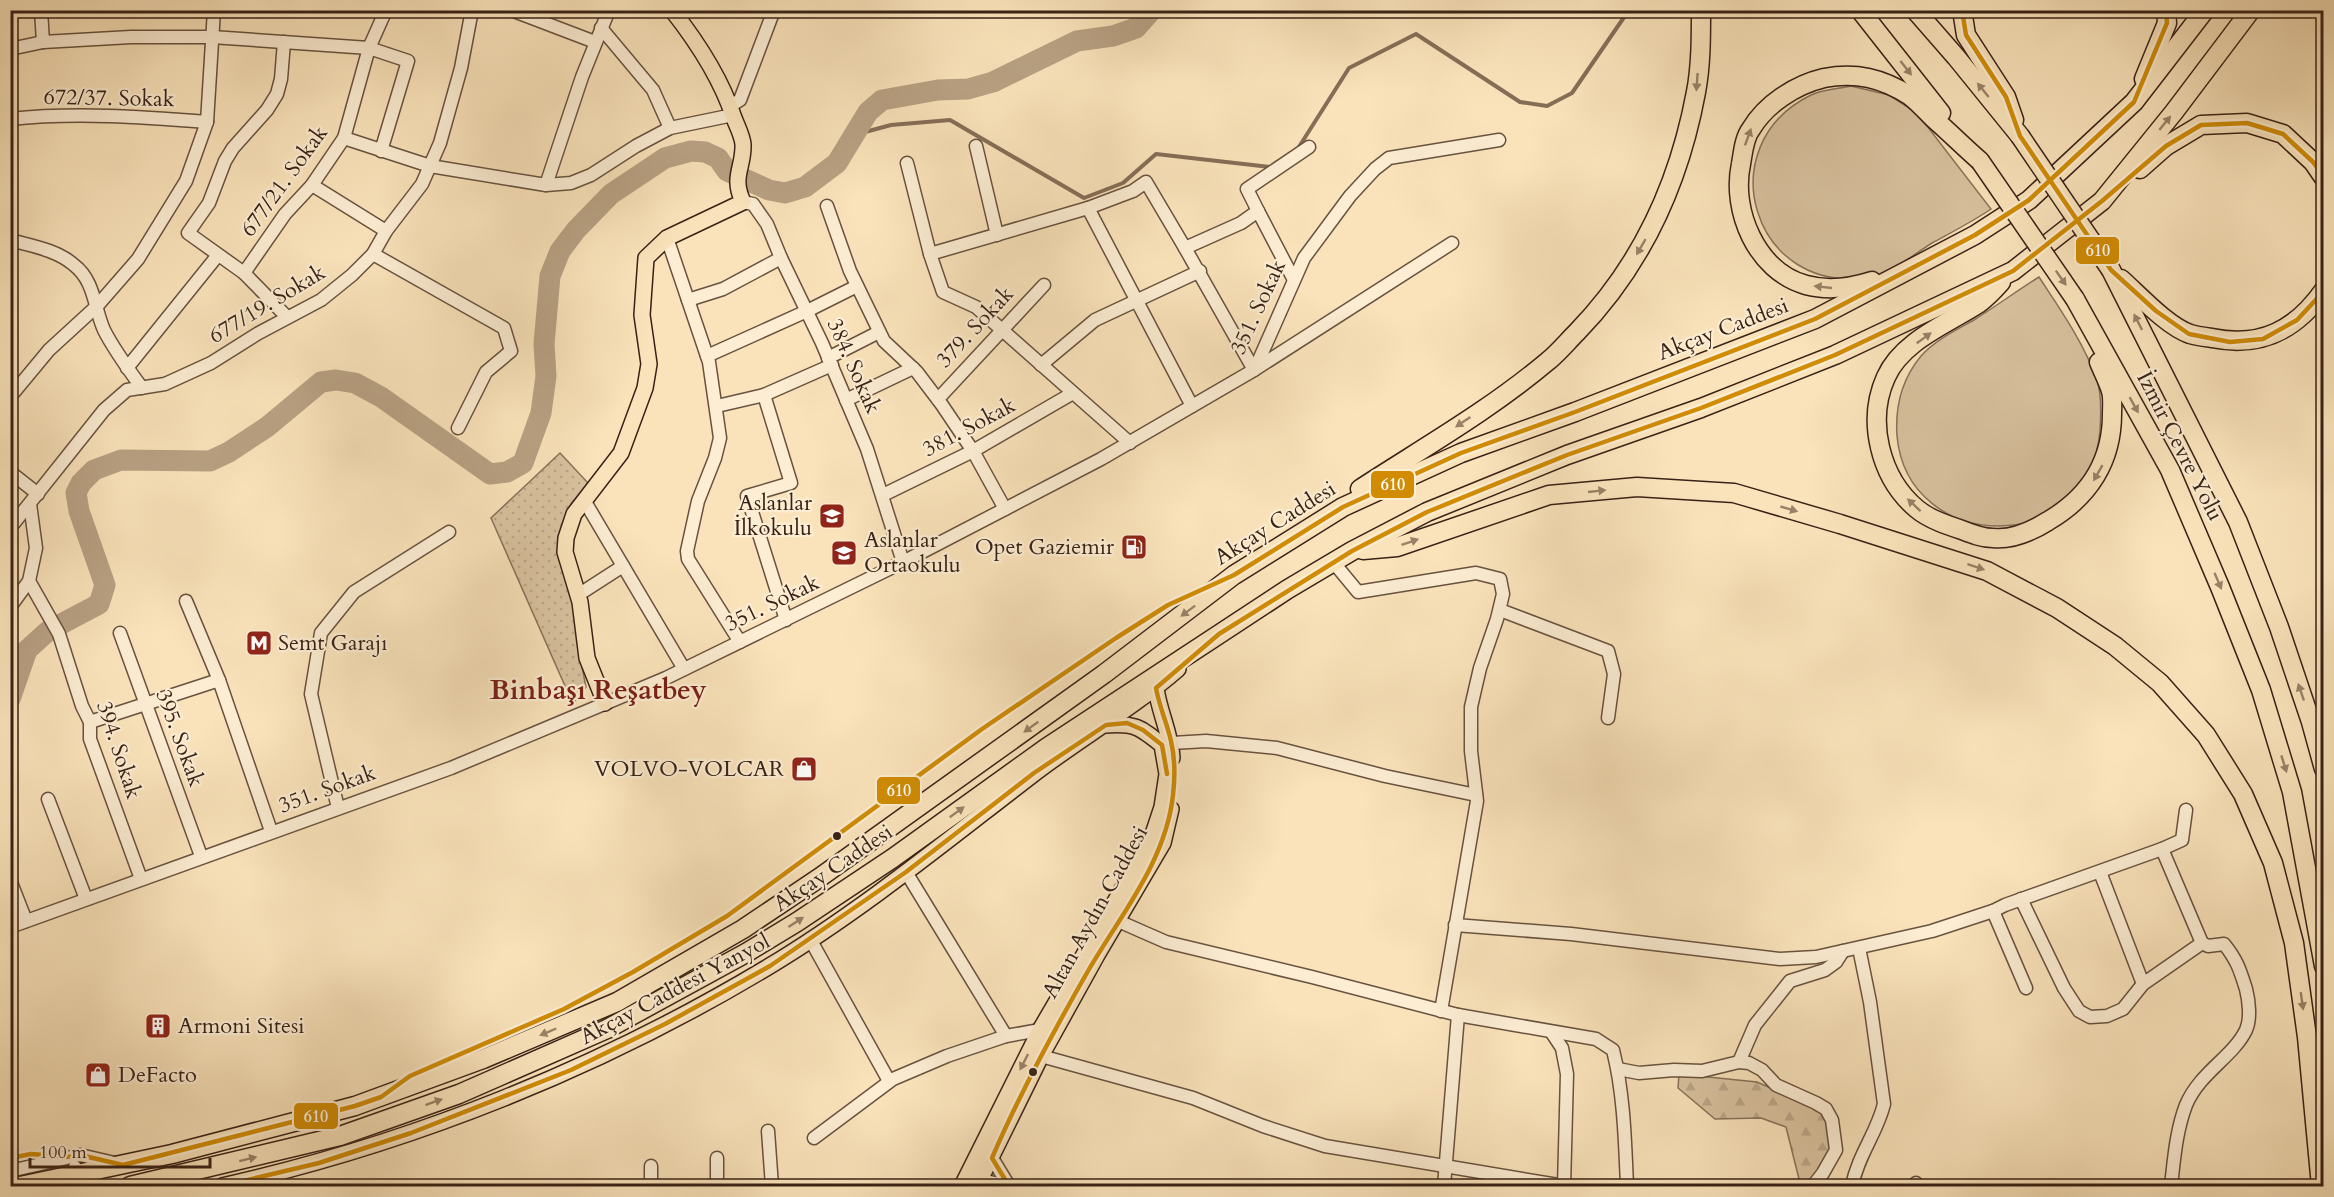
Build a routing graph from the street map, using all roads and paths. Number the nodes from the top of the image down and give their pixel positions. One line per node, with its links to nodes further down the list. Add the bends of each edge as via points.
1 (41, 10): 18 (street)
2 (214, 10): 17 (street)
3 (386, 10): 21 (street, 677/21. Sokak)
4 (472, 10): 36 (street, 677/19. Sokak, via 461,68)
5 (510, 10): 20 (street)
6 (609, 10): 16 (street)
7 (672, 10): 24 (main road, via 715,72)
8 (774, 10): 24 (street, via 740,100)
9 (1915, 10): 28 (highway, İzmir Çevre Yolu, one-way to 9)
10 (1962, 10): 28 (highway, via 1966,35 2006,98)
11 (2166, 10): 23 (highway, via 2167,23)
12 (2205, 10): 23 (highway, Akçay Caddesi)
13 (2251, 10): 41 (highway, Akçay Caddesi, one-way to 13)
14 (1865, 16): 34 (highway, İzmir Çevre Yolu, one-way to 34)
15 (1701, 17): 94 (highway, one-way to 94, via 1696,91 1667,195 1621,280 1550,360 1354,492)
16 (601, 28): 20 (street); 27 (street, via 652,90)
17 (212, 37): 18 (street); 19 (street); 26 (street)
18 (44, 42): 22 (street)
19 (284, 42): 21 (street); 54 (street, via 277,94 233,148 209,203 188,233)
20 (595, 42): 39 (street)
21 (369, 48): 29 (street, 677/21. Sokak); 33 (street, via 408,61)
22 (10, 49)
23 (2134, 102): 46 (highway, Akçay Caddesi, via 2029,200)
24 (732, 110): 27 (street); 40 (main road, via 743,142)
25 (10, 119): 26 (street, 672/37. Sokak, via 44,116)
26 (207, 122): 67 (street, via 186,181 164,219 138,259)
27 (670, 128): 39 (street, via 591,175 571,183)
28 (2020, 136): 56 (highway, İzmir Çevre Yolu, bridge)
29 (344, 138): 33 (street); 38 (street, 677/21. Sokak)
30 (1499, 140): 60 (street, 351. Sokak, via 1389,158 1350,196)
31 (976, 146): 47 (street)
32 (1309, 147): 44 (street, via 1247,189)
33 (381, 151): 36 (street)
34 (1980, 161): 46 (highway, one-way to 34, via 1870,282 1843,288 1803,284 1783,274 1752,239 1738,194 1739,172 1749,130 1761,115 1792,90 1838,75 1880,81 1911,96); 64 (highway, İzmir Çevre Yolu, one-way to 64, bridge)
35 (907, 163): 53 (street)
36 (430, 166): 39 (street); 45 (street, 677/19. Sokak, via 422,184)
37 (2324, 178): 41 (highway, via 2283,134 2247,123 2201,125 2166,146)
38 (312, 185): 45 (street); 59 (street, 677/21. Sokak, via 285,214)
39 (546, 185)
40 (740, 195): 48 (main road); 55 (street, 384. Sokak, via 753,204 767,224)
41 (2102, 201): 57 (highway, Akçay Caddesi)
42 (827, 206): 62 (street)
43 (1088, 208): 47 (street); 51 (street, via 1146,182); 65 (street)
44 (1258, 211): 51 (street, via 1241,223); 60 (street)
45 (386, 231): 52 (street, 677/19. Sokak)
46 (1976, 235): 94 (highway, Akçay Caddesi, via 1815,319 1461,453)
47 (997, 236): 53 (street)
48 (667, 238): 66 (street); 92 (main road, via 646,258 642,315 649,364 645,388 621,453)
49 (10, 240): 67 (street, via 60,255 76,266 88,279)
50 (1452, 243): 77 (street)
51 (1185, 248): 58 (street)
52 (373, 254): 69 (street, 677/19. Sokak, via 321,300); 86 (street, via 504,328 510,351 486,372)
53 (930, 254): 70 (street, via 943,292 976,307)
54 (218, 255): 59 (street); 75 (street)
55 (780, 258): 66 (street, via 723,289); 68 (street, 384. Sokak)
56 (2112, 270): 63 (highway, via 2156,311 2189,334 2230,342 2263,339 2297,320); 120 (highway, İzmir Çevre Yolu, one-way to 56, via 2279,627 2238,522)
57 (2013, 271): 64 (highway, one-way to 57, via 2112,393 2112,434 2103,465 2091,485 2066,511 2016,536 1976,535 1936,520 1918,510 1889,476 1876,416 1887,376 1900,356 1980,302); 98 (highway, Akçay Caddesi, via 1834,355 1567,455 1427,512)
58 (1200, 272): 65 (street); 77 (street)
59 (244, 273): 69 (street)
60 (1293, 278): 77 (street, 351. Sokak)
61 (1044, 285): 70 (street, 379. Sokak)
62 (857, 286): 68 (street); 71 (street)
63 (2324, 290)
64 (2075, 298): 143 (highway, İzmir Çevre Yolu, one-way to 143, via 2170,470 2261,690 2292,792)
65 (1136, 299): 74 (street, via 1095,320); 85 (street)
66 (688, 300): 72 (street)
67 (97, 306): 75 (street, via 104,330); 81 (street, via 48,350)
68 (807, 311): 72 (street); 73 (street, 384. Sokak)
69 (287, 317): 78 (street, 677/19. Sokak, via 211,363 165,384)
70 (1001, 330): 74 (street); 82 (street, 379. Sokak)
71 (879, 332): 73 (street); 76 (street)
72 (707, 356): 84 (street)
73 (830, 362): 80 (street); 83 (street, 384. Sokak)
74 (1041, 365): 79 (street)
75 (128, 368): 78 (street)
76 (913, 369): 82 (street); 83 (street)
77 (1254, 370): 85 (street, 351. Sokak)
78 (142, 388): 90 (street, 677/19. Sokak, via 126,390 104,410)
79 (1073, 393): 87 (street); 88 (street, 381. Sokak)
80 (764, 395): 84 (street); 107 (street, via 790,483 747,496)
81 (10, 397)
82 (938, 399): 88 (street)
83 (846, 400): 91 (street, 384. Sokak)
84 (717, 406): 110 (street, via 720,438 698,501 687,551 688,559)
85 (1192, 406): 87 (street, 351. Sokak)
86 (458, 428)
87 (1130, 443): 95 (street, 351. Sokak)
88 (973, 451): 91 (street, 381. Sokak); 95 (street)
89 (10, 472): 90 (street)
90 (38, 494): 93 (street, 677/19. Sokak)
91 (883, 495): 99 (street, 384. Sokak)
92 (584, 500): 101 (street); 103 (main road, via 574,514 565,552)
93 (30, 504): 96 (street, 677/19. Sokak); 102 (street, via 36,548)
94 (1343, 507): 161 (highway, Akçay Caddesi, one-way to 161, via 1234,575 1094,681 819,878 743,929 617,1002 483,1059 355,1106)
95 (1005, 509): 99 (street, 351. Sokak)
96 (10, 528)
97 (448, 532): 123 (street, via 354,592 321,633 311,694)
98 (1352, 551): 100 (highway, Akçay Caddesi); 182 (highway, one-way to 182, via 1397,547 1549,495 1637,487 1734,494 1987,571 2057,608 2115,646 2160,683 2206,735 2243,794 2273,863 2294,943)
99 (903, 562): 107 (street, 351. Sokak)
100 (1334, 563): 106 (street, via 1358,592 1476,573 1500,579); 109 (highway, Akçay Caddesi)
101 (623, 566): 103 (street); 111 (street)
102 (29, 581): 105 (street); 117 (street, 394. Sokak, via 59,634)
103 (578, 595): 114 (main road, via 587,658)
104 (186, 601): 112 (street)
105 (10, 607)
106 (1500, 610): 116 (street, via 1608,651 1614,674); 121 (street, via 1480,668 1472,707)
107 (786, 620): 110 (street, 351. Sokak)
108 (120, 633): 115 (street, 395. Sokak)
109 (1219, 634): 113 (main road); 169 (highway, Akçay Caddesi, one-way to 109, via 340,1136 459,1094 607,1029 797,922 1046,748)
110 (740, 642): 111 (street, 351. Sokak)
111 (684, 669): 114 (street, 351. Sokak)
112 (219, 680): 115 (street); 125 (street)
113 (1156, 688): 118 (main road, Akçay Caddesi Yanyol); 119 (main road, Altan Aydın Caddesi)
114 (605, 703): 123 (street, 351. Sokak, via 451,768)
115 (144, 704): 117 (street); 127 (street, 395. Sokak)
116 (1608, 718)
117 (90, 722): 130 (street, 394. Sokak, via 90,739)
118 (1106, 725): 128 (main road, Akçay Caddesi Yanyol, via 1034,773); 135 (main road, Altan Aydın Caddesi, via 1127,723 1162,745 1167,774 1151,840)
119 (1172, 743): 121 (street, via 1206,741 1277,748); 135 (main road, Altan Aydın Caddesi, via 1173,796 1163,843)
120 (2324, 769)
121 (1476, 795): 137 (street)
122 (48, 799): 132 (street)
123 (338, 808): 125 (street, 351. Sokak)
124 (2186, 810): 126 (street, via 2182,840)
125 (271, 831): 127 (street, 351. Sokak)
126 (2162, 849): 129 (street); 140 (street)
127 (201, 856): 130 (street, 351. Sokak)
128 (906, 872): 139 (main road, Akçay Caddesi Yanyol); 150 (street)
129 (2100, 872): 133 (street); 144 (street)
130 (141, 879): 132 (street, 351. Sokak)
131 (10, 880): 136 (street)
132 (86, 899): 136 (street, 351. Sokak)
133 (2020, 899): 134 (street); 144 (street, via 2079,1011 2090,1017 2107,1017 2123,1009)
134 (1993, 911): 141 (street, via 1932,931); 145 (street)
135 (1112, 918): 146 (street, via 1166,942); 148 (main road, Altan Aydın Caddesi); 151 (main road, Altan Aydın Caddesi)
136 (26, 921): 138 (street, 351. Sokak)
137 (1455, 925): 142 (street, via 1572,934 1780,959); 146 (street)
138 (10, 927)
139 (810, 939): 154 (street); 167 (main road, Akçay Caddesi Yanyol, via 722,994 571,1070 411,1133)
140 (2202, 943): 144 (street); 181 (street, via 2224,944 2238,960 2249,1001 2247,1029 2210,1070 2187,1105 2177,1138)
141 (1859, 948): 142 (street); 180 (street, via 1884,1104)
142 (1843, 951): 152 (street, via 1825,970 1790,981 1755,1025)
143 (2324, 966)
144 (2143, 984)
145 (2026, 988)
146 (1441, 1011): 147 (street)
147 (1458, 1015): 149 (street); 162 (street)
148 (1040, 1030): 150 (street); 157 (main road, Altan Aydın Caddesi, one-way to 157)
149 (1552, 1033): 153 (street, via 1596,1039 1614,1050); 177 (street, via 1562,1048 1567,1074)
150 (1006, 1035): 154 (street)
151 (1041, 1056): 160 (main road, Altan Aydın Caddesi); 162 (street, via 1193,1098 1325,1146)
152 (1739, 1062): 153 (street, via 1702,1071 1639,1073); 179 (street, via 1762,1070 1776,1085 1826,1109 1832,1120 1836,1150)
153 (1618, 1069): 178 (street)
154 (889, 1081): 156 (street)
155 (768, 1131): 173 (street)
156 (814, 1138)
157 (980, 1148): 160 (street); 165 (main road, Altan Aydın Caddesi)
158 (72, 1157): 161 (street, via 80,1155); 164 (street); 166 (street)
159 (717, 1158): 172 (street)
160 (992, 1158): 165 (main road, Altan Aydın Caddesi); 175 (street)
161 (123, 1165): 166 (highway, Akçay Caddesi)
162 (1447, 1165): 176 (street); 177 (street)
163 (651, 1166): 171 (street)
164 (10, 1171)
165 (976, 1179): 174 (main road, Altan Aydın Caddesi); 175 (street)
166 (78, 1181): 168 (highway, Akçay Caddesi)
167 (270, 1181): 170 (main road, Akçay Caddesi Yanyol)
168 (20, 1186)
169 (130, 1186)
170 (222, 1186)
171 (651, 1186)
172 (717, 1186)
173 (771, 1186)
174 (962, 1186)
175 (1008, 1186)
176 (1444, 1186)
177 (1564, 1186)
178 (1627, 1186)
179 (1813, 1186)
180 (1852, 1186)
181 (2171, 1186)
182 (2322, 1186)

